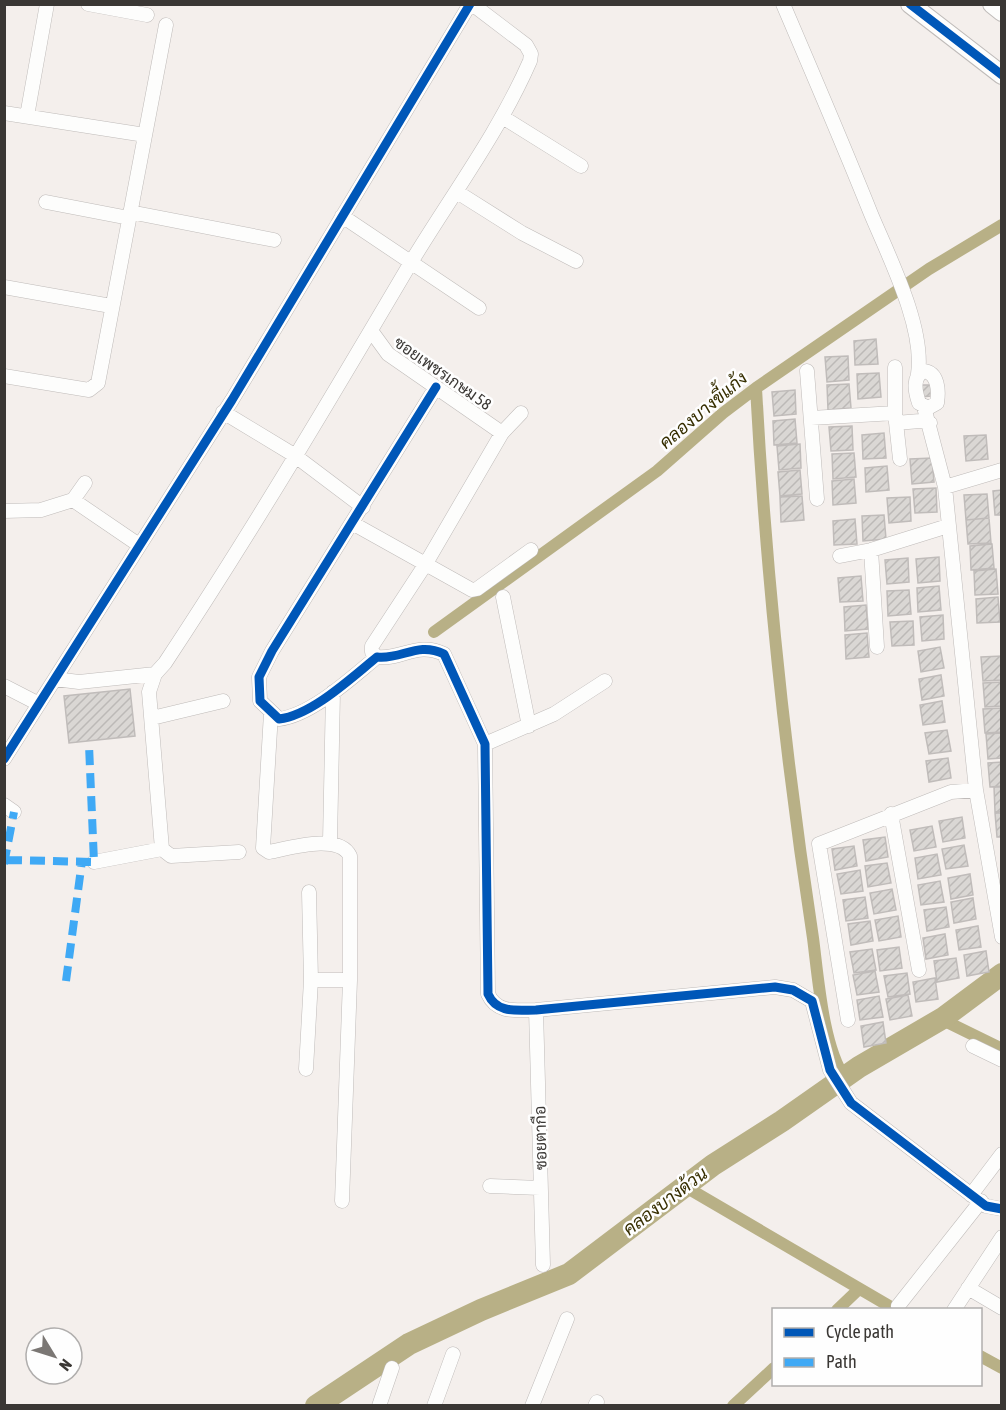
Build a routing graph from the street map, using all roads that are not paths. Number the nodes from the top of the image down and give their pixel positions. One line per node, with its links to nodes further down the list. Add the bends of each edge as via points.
1 (47, 4): 12 (street)
2 (88, 4): 8 (street)
3 (471, 4): 13 (street, ซอยเพชรเกษม 58, via 526,45 531,54); 19 (street)
4 (783, 4): 29 (street, via 889,258 911,318)
5 (910, 4): 10 (main road)
6 (992, 4): 7 (main road)
7 (1002, 12)
8 (147, 15)
9 (166, 25): 14 (street)
10 (1002, 75)
11 (4, 113): 12 (street)
12 (27, 116): 14 (street)
13 (504, 118): 15 (street); 16 (street, ซอยเพชรเกษม 58)
14 (145, 135): 18 (street)
15 (580, 166)
16 (457, 192): 21 (street); 22 (street, ซอยเพชรเกษม 58)
17 (46, 202): 18 (street)
18 (129, 215): 20 (street); 24 (street)
19 (342, 216): 22 (street); 32 (street)
20 (274, 240)
21 (576, 261)
22 (411, 264): 25 (street); 26 (street, ซอยเพชรเกษม 58)
23 (4, 287): 24 (street)
24 (111, 306): 30 (street, via 98,383 89,390)
25 (479, 308)
26 (372, 332): 31 (street, ซอยเพชรเกษม 58, via 388,354); 38 (street, ซอยเพชรเกษม 58)
27 (895, 367): 36 (street)
28 (807, 371): 35 (street)
29 (924, 373): 34 (street, via 915,380 917,400); 34 (street, via 935,377 938,396)
30 (4, 376)
31 (436, 387): 37 (street, ซอยเพชรเกษม 58); 45 (street)
32 (223, 412): 38 (street); 49 (street)
33 (521, 413): 37 (street)
34 (929, 414): 36 (street, via 920,421); 42 (street)
35 (811, 418): 36 (street); 43 (street)
36 (896, 418): 39 (street)
37 (502, 433): 53 (street)
38 (294, 455): 45 (street); 57 (street, ซอยเพชรเกษม 58, via 225,572)
39 (900, 459)
40 (1002, 470): 42 (street)
41 (85, 483): 44 (street)
42 (945, 487): 48 (street)
43 (817, 498)
44 (73, 500): 46 (street, via 41,510); 49 (street)
45 (363, 507): 47 (street)
46 (4, 511)
47 (352, 523): 53 (street); 64 (street, via 259,678 260,701)
48 (948, 526): 51 (street); 69 (street)
49 (139, 545): 58 (street)
50 (531, 550): 53 (street, via 472,590)
51 (871, 550): 52 (street); 55 (street)
52 (840, 556)
53 (425, 565): 56 (street, via 372,646)
54 (503, 597): 66 (street)
55 (877, 647)
56 (377, 657): 61 (street); 67 (street, via 433,649 444,654)
57 (154, 674): 58 (street, via 79,682); 65 (street, via 149,693)
58 (55, 679): 63 (street)
59 (604, 681): 66 (street)
60 (4, 687): 63 (street)
61 (333, 693): 64 (street, via 288,718 279,719); 71 (street)
62 (223, 701): 65 (street)
63 (39, 704): 68 (street)
64 (271, 713): 71 (street, via 263,848 269,852)
65 (152, 718): 72 (street)
66 (529, 726): 67 (street)
67 (485, 744): 80 (street, via 488,994 501,1010)
68 (4, 759)
69 (976, 790): 70 (street, via 951,792); 76 (street)
70 (891, 814): 77 (street); 81 (street, via 819,844)
71 (330, 842): 79 (street, via 350,856)
72 (162, 849): 73 (street, via 171,856); 74 (street)
73 (239, 852)
74 (94, 862)
75 (309, 892): 78 (street)
76 (1002, 937)
77 (919, 970)
78 (311, 980): 79 (street); 84 (street)
79 (350, 980): 89 (street)
80 (536, 1010): 87 (street, ซอยตากือ); 88 (street, via 775,987 804,994 816,1009 830,1070 851,1103)
81 (848, 1020)
82 (973, 1046): 83 (street)
83 (1002, 1060)
84 (306, 1069)
85 (1002, 1154): 88 (street)
86 (490, 1186): 87 (street)
87 (540, 1188): 92 (street, ซอยตากือ)
88 (976, 1198): 90 (street); 94 (street)
89 (342, 1201)
90 (1002, 1209)
91 (1002, 1237): 93 (street)
92 (543, 1265)
93 (968, 1288): 95 (street); 96 (street)
94 (898, 1306)
95 (955, 1308)
96 (1002, 1308)
97 (567, 1319): 102 (street)
98 (453, 1354): 101 (street)
99 (392, 1368): 100 (street)
100 (379, 1406)
101 (434, 1406)
102 (532, 1406)

